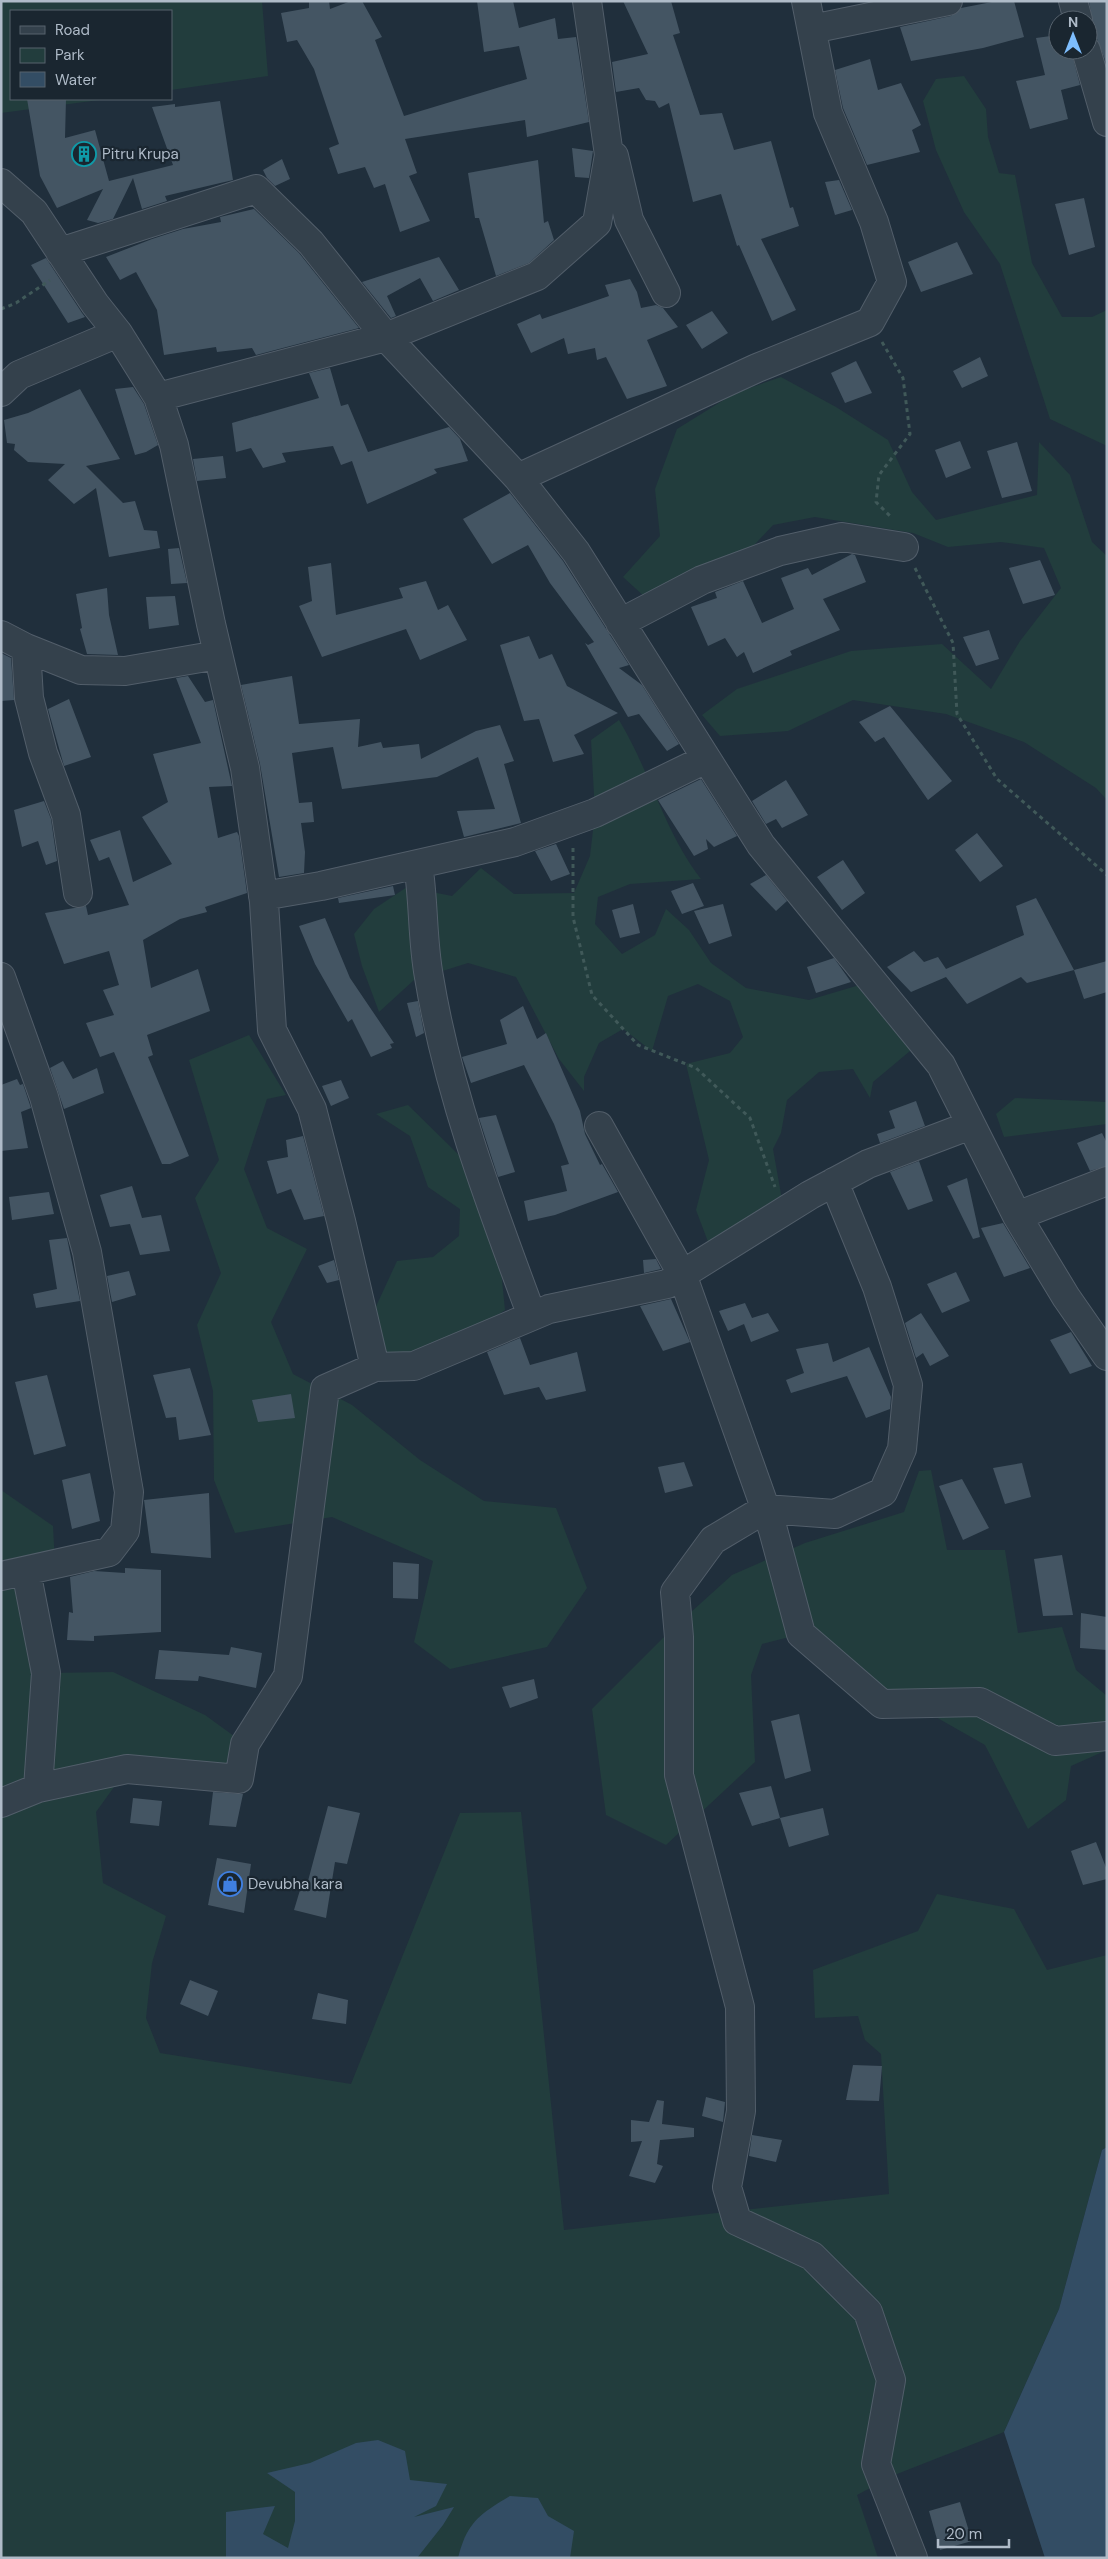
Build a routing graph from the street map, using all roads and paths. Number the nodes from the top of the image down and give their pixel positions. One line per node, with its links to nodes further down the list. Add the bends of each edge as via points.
1 (587, 1): 6 (street)
2 (806, 1): 4 (street)
3 (948, 1): 4 (street)
4 (812, 29): 12 (street, via 828,114 874,222 892,282)
5 (1089, 60): 7 (street)
6 (602, 108): 10 (street, via 629,220); 14 (street, via 609,155 597,223 537,276)
7 (1107, 122)
8 (1, 183): 9 (street, via 34,212)
9 (63, 256): 11 (path, via 52,279); 13 (street); 14 (street, via 256,189 311,243)
10 (666, 293)
11 (1, 309)
12 (870, 322): 17 (street, via 757,368); 18 (path, via 902,378 910,434 879,475 876,502 898,524)
13 (118, 333): 15 (street, via 20,375); 16 (street)
14 (386, 337): 16 (street); 17 (street)
15 (1, 392)
16 (158, 397): 22 (street, via 174,445)
17 (518, 478): 19 (street, via 576,552)
18 (904, 547): 19 (street, via 842,537 780,551 702,580); 26 (path, via 952,643 957,714 998,779)
19 (620, 623): 23 (street)
20 (1, 635): 21 (street)
21 (26, 648): 22 (street, via 81,670 125,672); 27 (street, via 29,698 43,753 66,815)
22 (218, 655): 28 (street, via 246,768)
23 (706, 759): 24 (street); 30 (street, via 761,845 941,1065)
24 (571, 822): 25 (street, via 515,842); 34 (path, via 575,864 572,917 592,995 638,1045 696,1068 750,1118)
25 (418, 864): 28 (street); 37 (street, via 428,976 448,1067 496,1220)
26 (1107, 875)
27 (78, 893)
28 (263, 896): 39 (street, via 272,1030 312,1110)
29 (1, 977): 41 (street, via 44,1097 87,1252 129,1492 125,1531 109,1552)
30 (971, 1125): 33 (street, via 868,1164); 35 (street)
31 (599, 1126): 36 (street)
32 (1107, 1181): 35 (street)
33 (834, 1182): 34 (street); 40 (street, via 877,1287 908,1385 902,1449 883,1492 835,1514)
34 (784, 1211): 36 (street)
35 (1017, 1216): 38 (street, via 1066,1297)
36 (682, 1274): 37 (street, via 667,1284 549,1309); 40 (street)
37 (532, 1316): 39 (street, via 414,1366)
38 (1107, 1356)
39 (375, 1367): 43 (street, via 325,1389 288,1676 245,1744 239,1779 127,1769)
40 (765, 1509): 42 (street, via 801,1634 882,1704 980,1702 1055,1741); 45 (street, via 713,1540 675,1592 680,1637 680,1775 740,2007 741,2111 727,2187 737,2221 812,2256 868,2312 891,2380 876,2464)
41 (13, 1573): 43 (street, via 46,1673)
42 (1107, 1736)
43 (38, 1788): 44 (street)
44 (1, 1802)
45 (913, 2558)

